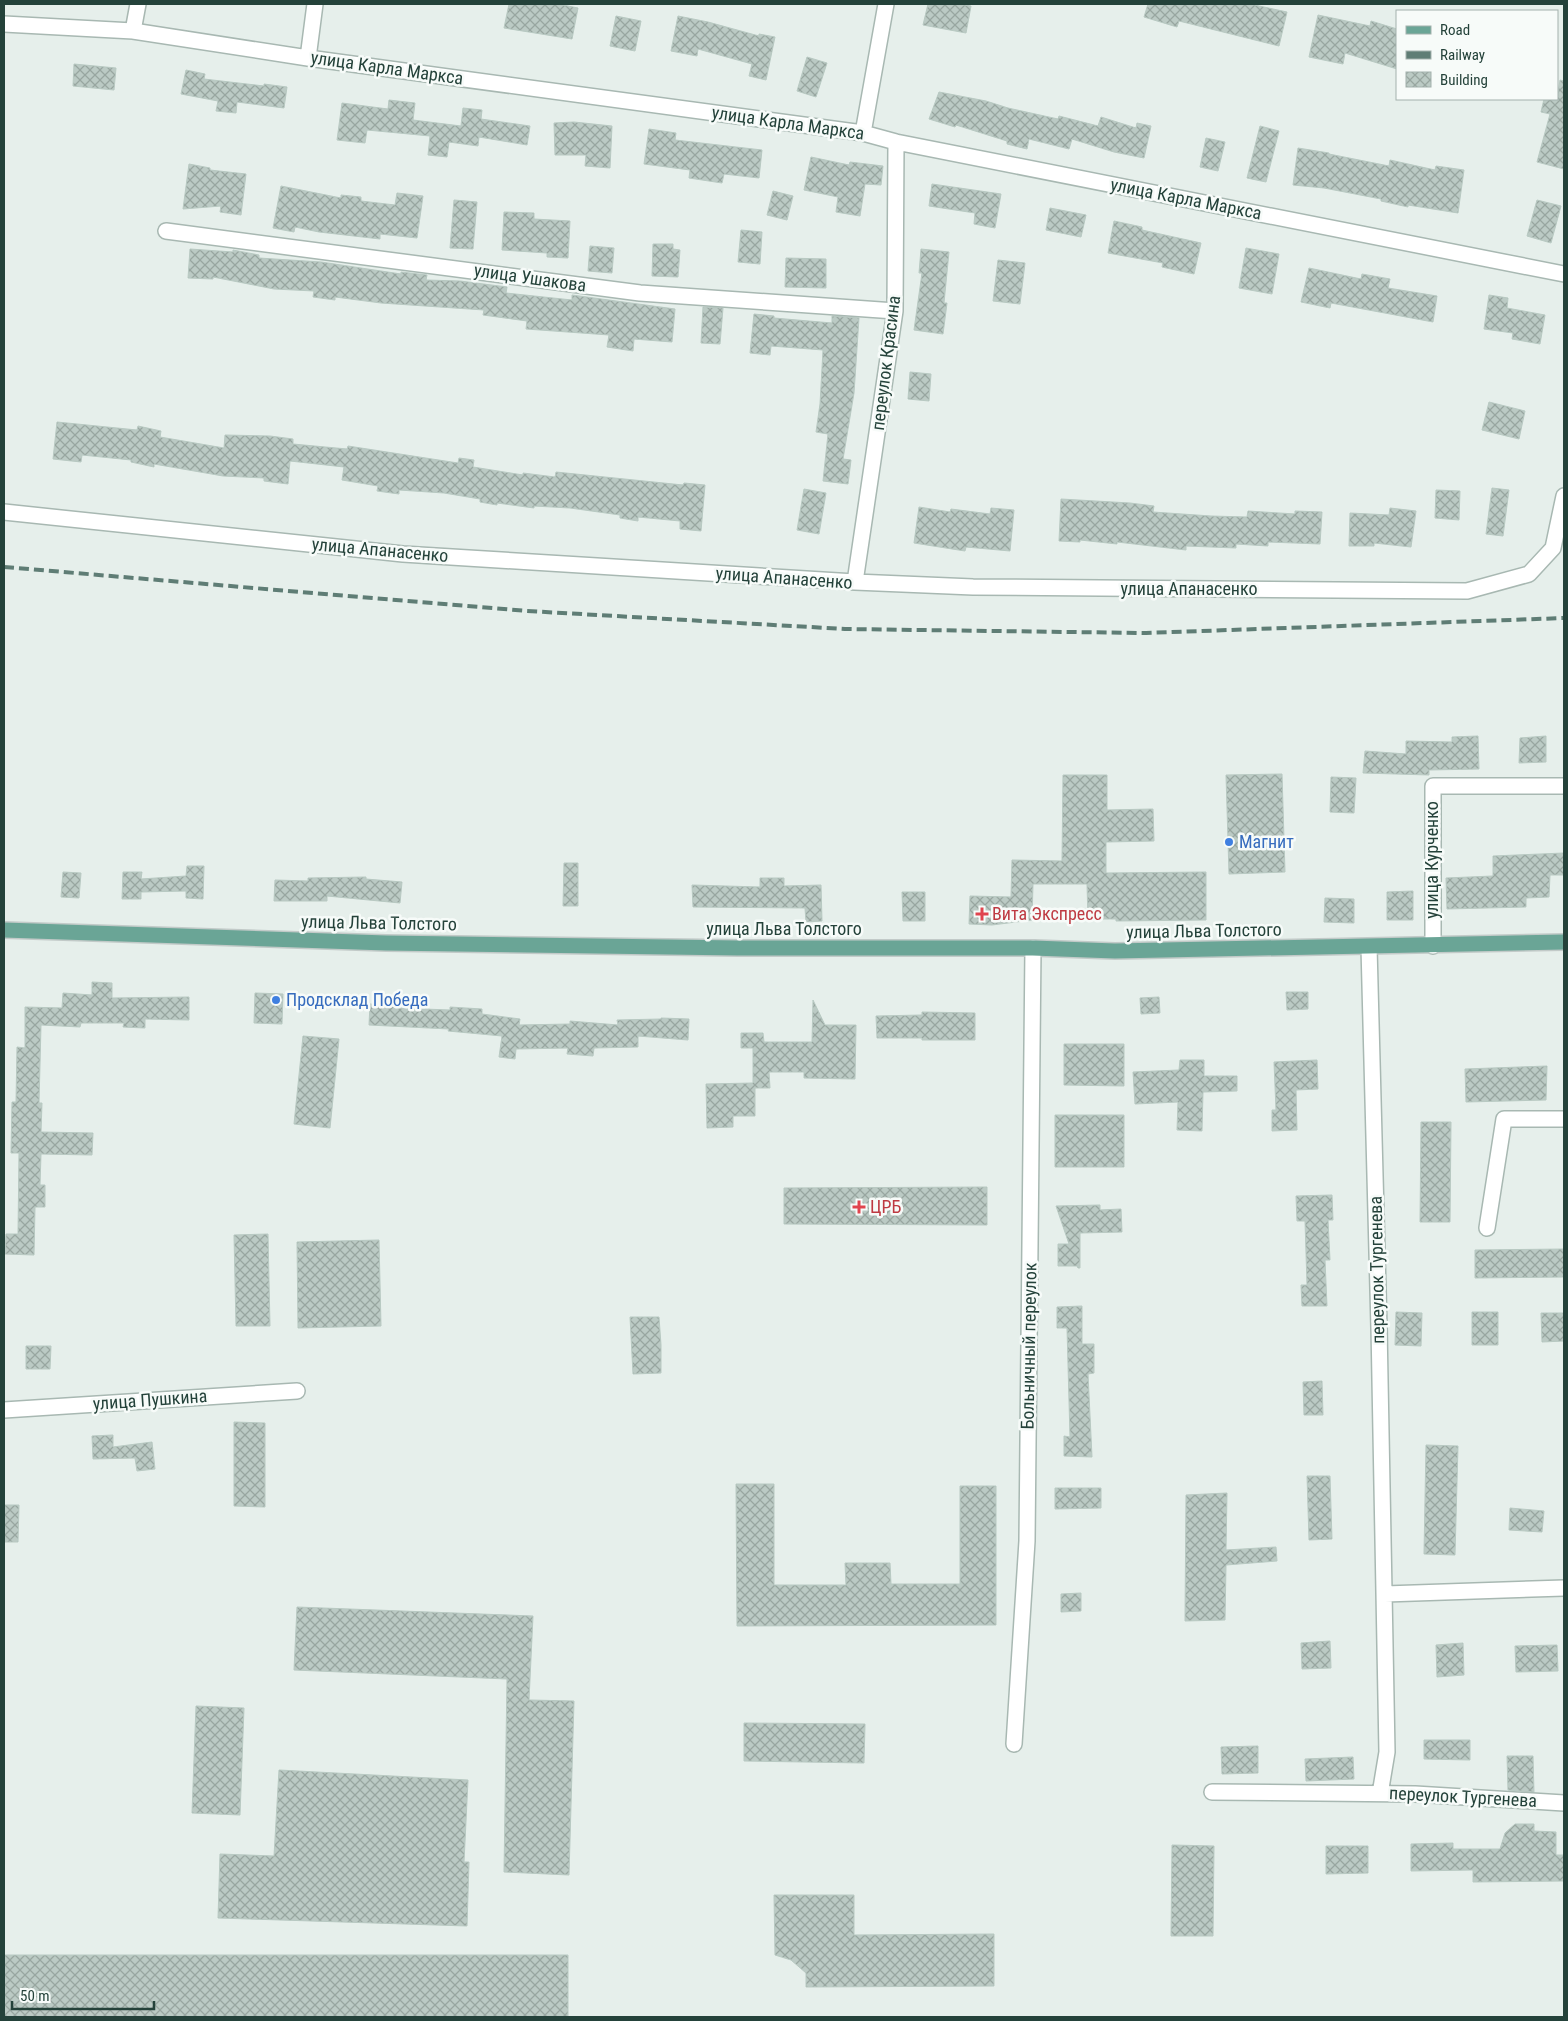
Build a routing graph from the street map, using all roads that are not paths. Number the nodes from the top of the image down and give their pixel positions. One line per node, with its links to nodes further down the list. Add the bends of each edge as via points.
1 (138, 4): 5 (street)
2 (315, 4): 6 (street)
3 (886, 4): 7 (street)
4 (4, 24): 5 (street, улица Карла Маркса)
5 (134, 31): 6 (street, улица Карла Маркса)
6 (308, 58): 7 (street, улица Карла Маркса)
7 (863, 132): 8 (street, улица Карла Маркса)
8 (896, 142): 10 (street, улица Карла Маркса); 11 (street, переулок Красина)
9 (166, 231): 11 (street, улица Ушакова, via 640,294)
10 (1564, 274)
11 (895, 311): 14 (street, переулок Красина)
12 (1564, 496): 14 (street, улица Апанасенко, via 1553,548 1529,574 1467,591 973,587)
13 (4, 512): 14 (street, улица Апанасенко, via 403,554)
14 (856, 582)
15 (1564, 786): 18 (street, улица Курченко, via 1433,786)
16 (4, 930): 20 (main road, улица Льва Толстого, via 386,943)
17 (1564, 942): 18 (main road, улица Льва Толстого)
18 (1433, 946): 19 (main road, улица Льва Толстого)
19 (1369, 947): 20 (main road, улица Льва Толстого, via 1115,951); 26 (street, переулок Тургенева)
20 (1032, 948): 27 (street, Больничный переулок, via 1027,1541)
21 (1564, 1119): 22 (street, via 1504,1119)
22 (1486, 1228)
23 (297, 1391): 24 (street, улица Пушкина)
24 (4, 1410)
25 (1564, 1588): 26 (street)
26 (1384, 1594): 29 (street, переулок Тургенева, via 1387,1752)
27 (1014, 1744)
28 (1212, 1792): 29 (street)
29 (1380, 1794): 30 (street, переулок Тургенева)
30 (1564, 1803)

